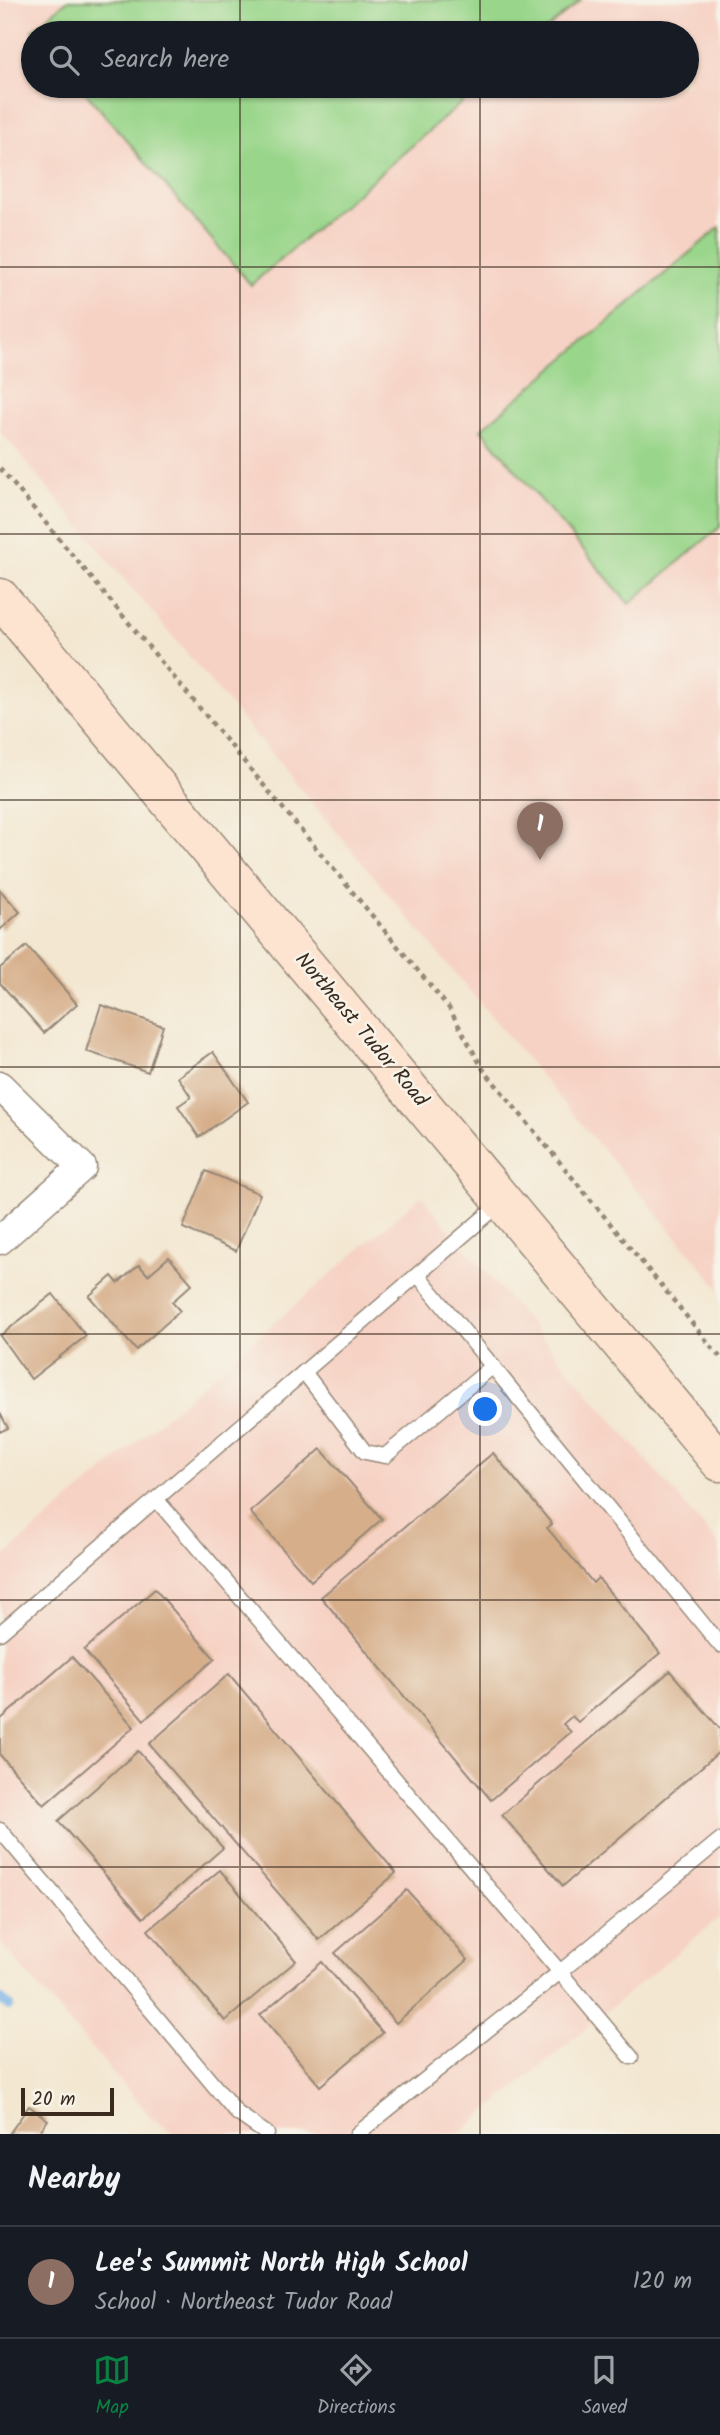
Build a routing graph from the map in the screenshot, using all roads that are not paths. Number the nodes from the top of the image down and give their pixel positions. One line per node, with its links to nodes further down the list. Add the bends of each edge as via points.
1 (0, 598): 3 (street, Northeast Tudor Road)
2 (0, 1086): 4 (street, via 82,1167)
3 (503, 1201): 5 (lane); 8 (street, Northeast Tudor Road)
4 (0, 1240)
5 (418, 1275): 6 (lane); 7 (lane)
6 (493, 1366): 7 (lane, via 385,1456 365,1452); 11 (lane)
7 (304, 1372): 9 (lane)
8 (720, 1462)
9 (156, 1499): 10 (lane); 14 (lane)
10 (0, 1633)
11 (720, 1645)
12 (0, 1830): 16 (lane, via 237,2113)
13 (720, 1840): 14 (lane)
14 (560, 1972): 15 (lane); 17 (lane)
15 (631, 2057)
16 (267, 2134)
17 (357, 2134)

